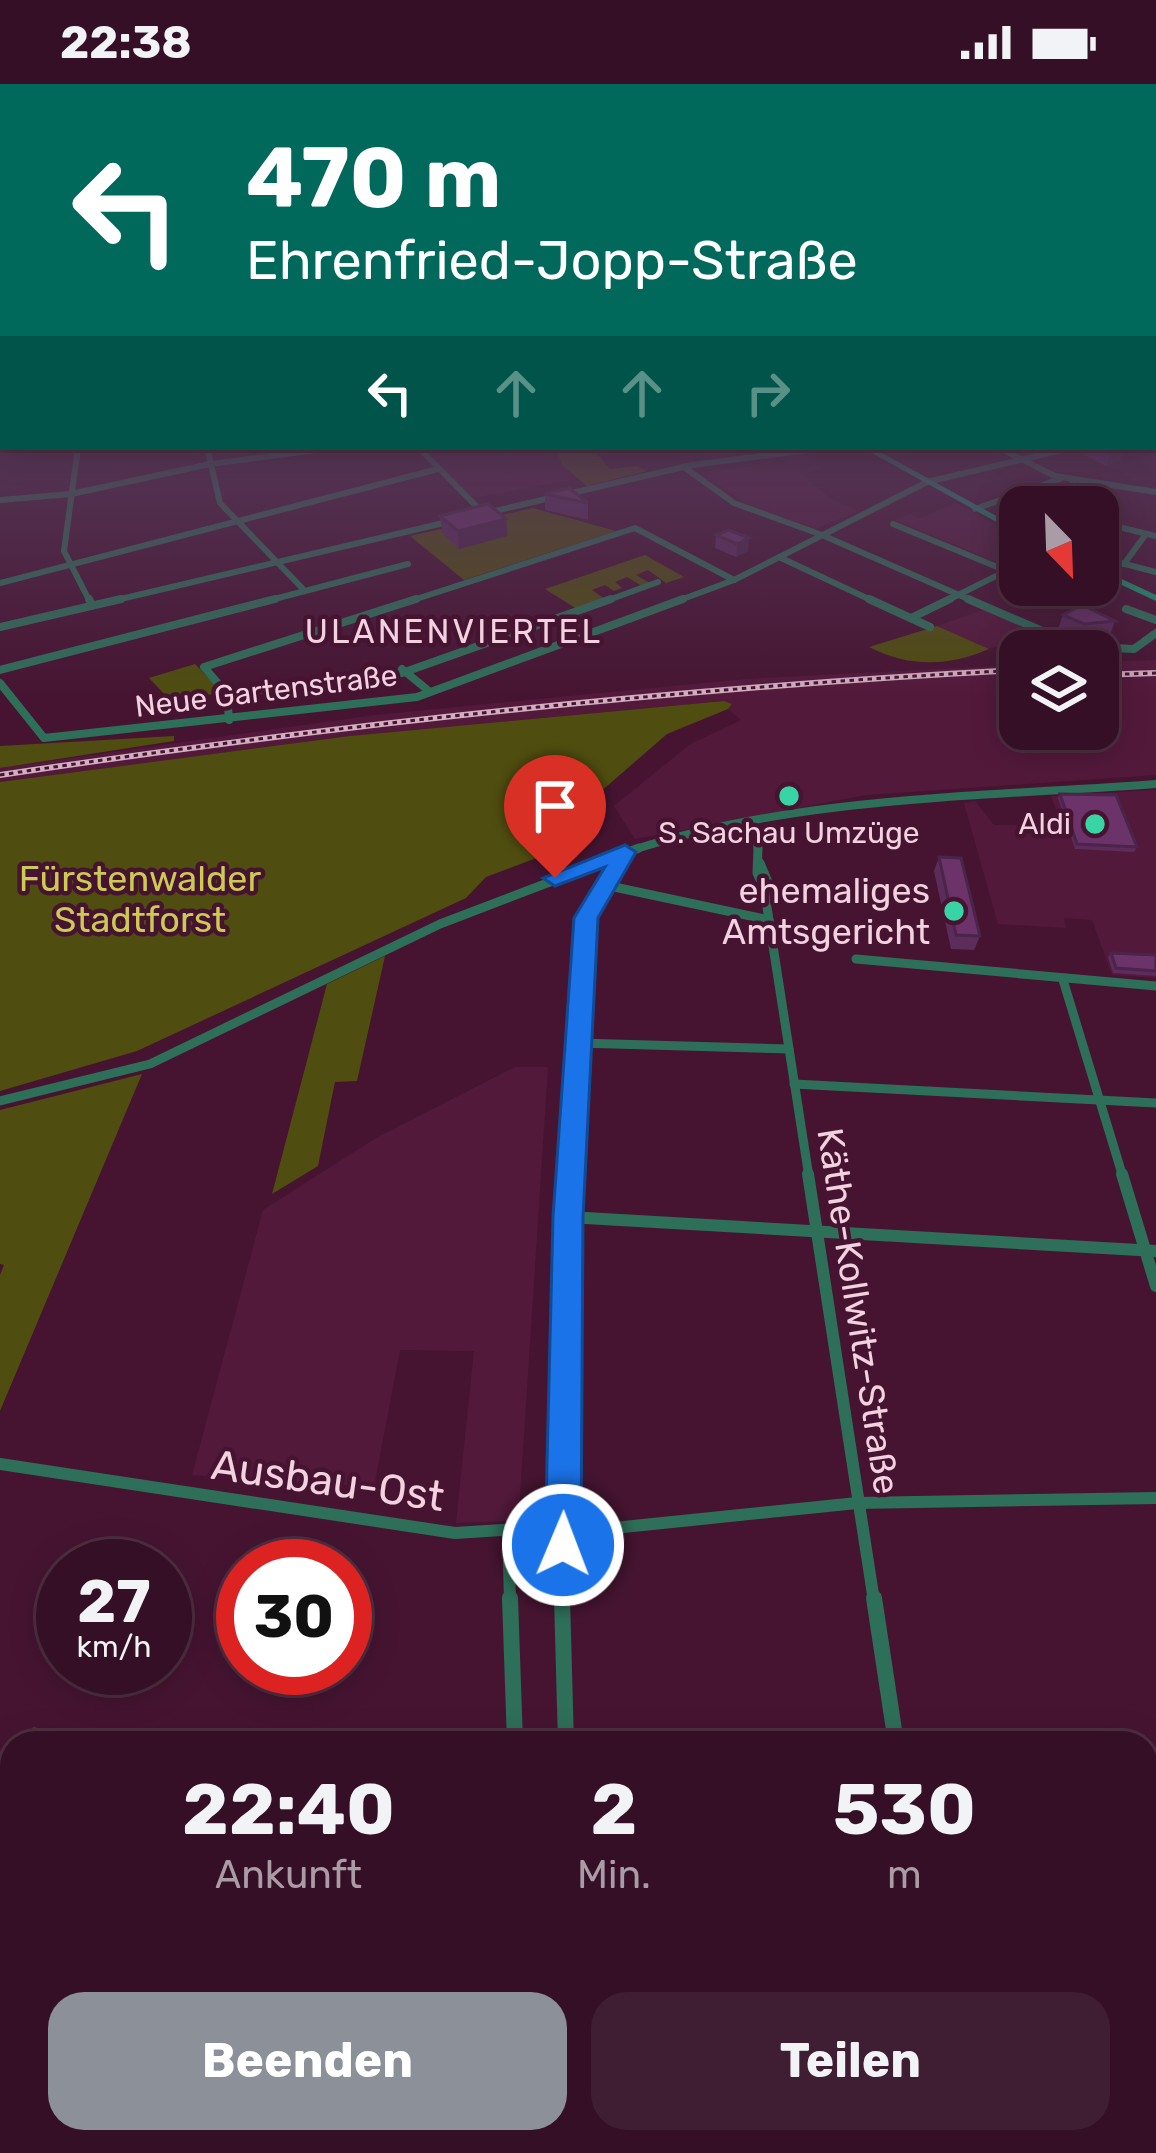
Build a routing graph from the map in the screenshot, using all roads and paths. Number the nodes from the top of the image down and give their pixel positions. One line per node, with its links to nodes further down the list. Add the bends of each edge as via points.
1 (69, 506): 24 (street)
2 (222, 506): 13 (street)
3 (297, 506): 13 (street)
4 (475, 506): 11 (street)
5 (520, 506): 11 (street)
6 (743, 506): 17 (street)
7 (881, 506): 17 (street, Neue Gartenstraße)
8 (969, 506): 10 (street)
9 (985, 506): 10 (street)
10 (975, 509): 12 (street)
11 (484, 514): 20 (street)
12 (999, 521)
13 (234, 522): 20 (street); 24 (street)
14 (893, 524): 25 (street)
15 (1119, 527): 16 (street)
16 (1146, 534): 18 (street); 22 (street)
17 (822, 536): 19 (street, Neue Gartenstraße); 33 (street)
18 (1156, 536)
19 (779, 557): 28 (street, Neue Gartenstraße); 38 (street)
20 (275, 562): 32 (street); 35 (street)
21 (1119, 562): 22 (street)
22 (1124, 563): 26 (street)
23 (408, 564): 32 (street)
24 (69, 568): 31 (street); 35 (street)
25 (999, 568)
26 (1156, 572)
27 (999, 575): 33 (street)
28 (734, 580): 42 (street, Neue Gartenstraße); 48 (street, via 634,529 204,667)
29 (1119, 581): 34 (street)
30 (658, 582): 37 (street)
31 (0, 583)
32 (304, 590): 45 (street)
33 (958, 595): 38 (street); 43 (street, via 1076,646 1134,650)
34 (1156, 598)
35 (92, 605): 41 (street)
36 (1126, 609): 39 (street)
37 (576, 611): 42 (street); 44 (street)
38 (911, 618): 40 (street)
39 (1156, 620)
40 (930, 626)
41 (0, 627)
42 (604, 629): 47 (street, Neue Gartenstraße)
43 (1156, 633)
44 (402, 669): 47 (street); 48 (street)
45 (0, 670)
46 (0, 683): 49 (street, Neue Gartenstraße, via 44,738)
47 (430, 692): 49 (street, Neue Gartenstraße)
48 (227, 694): 49 (street)
49 (230, 720)
50 (1156, 784): 51 (street)
51 (754, 820): 52 (street); 54 (street, Käthe-Kollwitz-Straße)
52 (625, 852): 53 (street); 62 (street, via 440,924 150,1064)
53 (605, 885): 54 (street); 58 (street, via 586,918)
54 (769, 920): 59 (street, Käthe-Kollwitz-Straße)
55 (856, 959): 56 (street)
56 (1064, 980): 57 (street); 61 (street)
57 (1156, 986)
58 (578, 1042): 59 (street); 64 (street)
59 (789, 1049): 60 (street, Käthe-Kollwitz-Straße)
60 (794, 1084): 61 (street); 65 (street, Käthe-Kollwitz-Straße)
61 (1097, 1100): 63 (street); 66 (street)
62 (0, 1101)
63 (1156, 1103)
64 (568, 1217): 65 (street); 72 (street)
65 (816, 1232): 66 (street); 70 (street, Käthe-Kollwitz-Straße)
66 (1151, 1250): 67 (street)
67 (1156, 1286)
68 (0, 1464): 71 (street, Ausbau-Ost, via 455,1533)
69 (1156, 1498): 70 (street, Ausbau-Ost)
70 (857, 1503): 72 (street, Ausbau-Ost); 75 (street, Käthe-Kollwitz-Straße)
71 (508, 1530): 72 (street, Ausbau-Ost); 73 (street)
72 (565, 1534): 74 (street)
73 (514, 1731)
74 (566, 1731)
75 (894, 1731)

